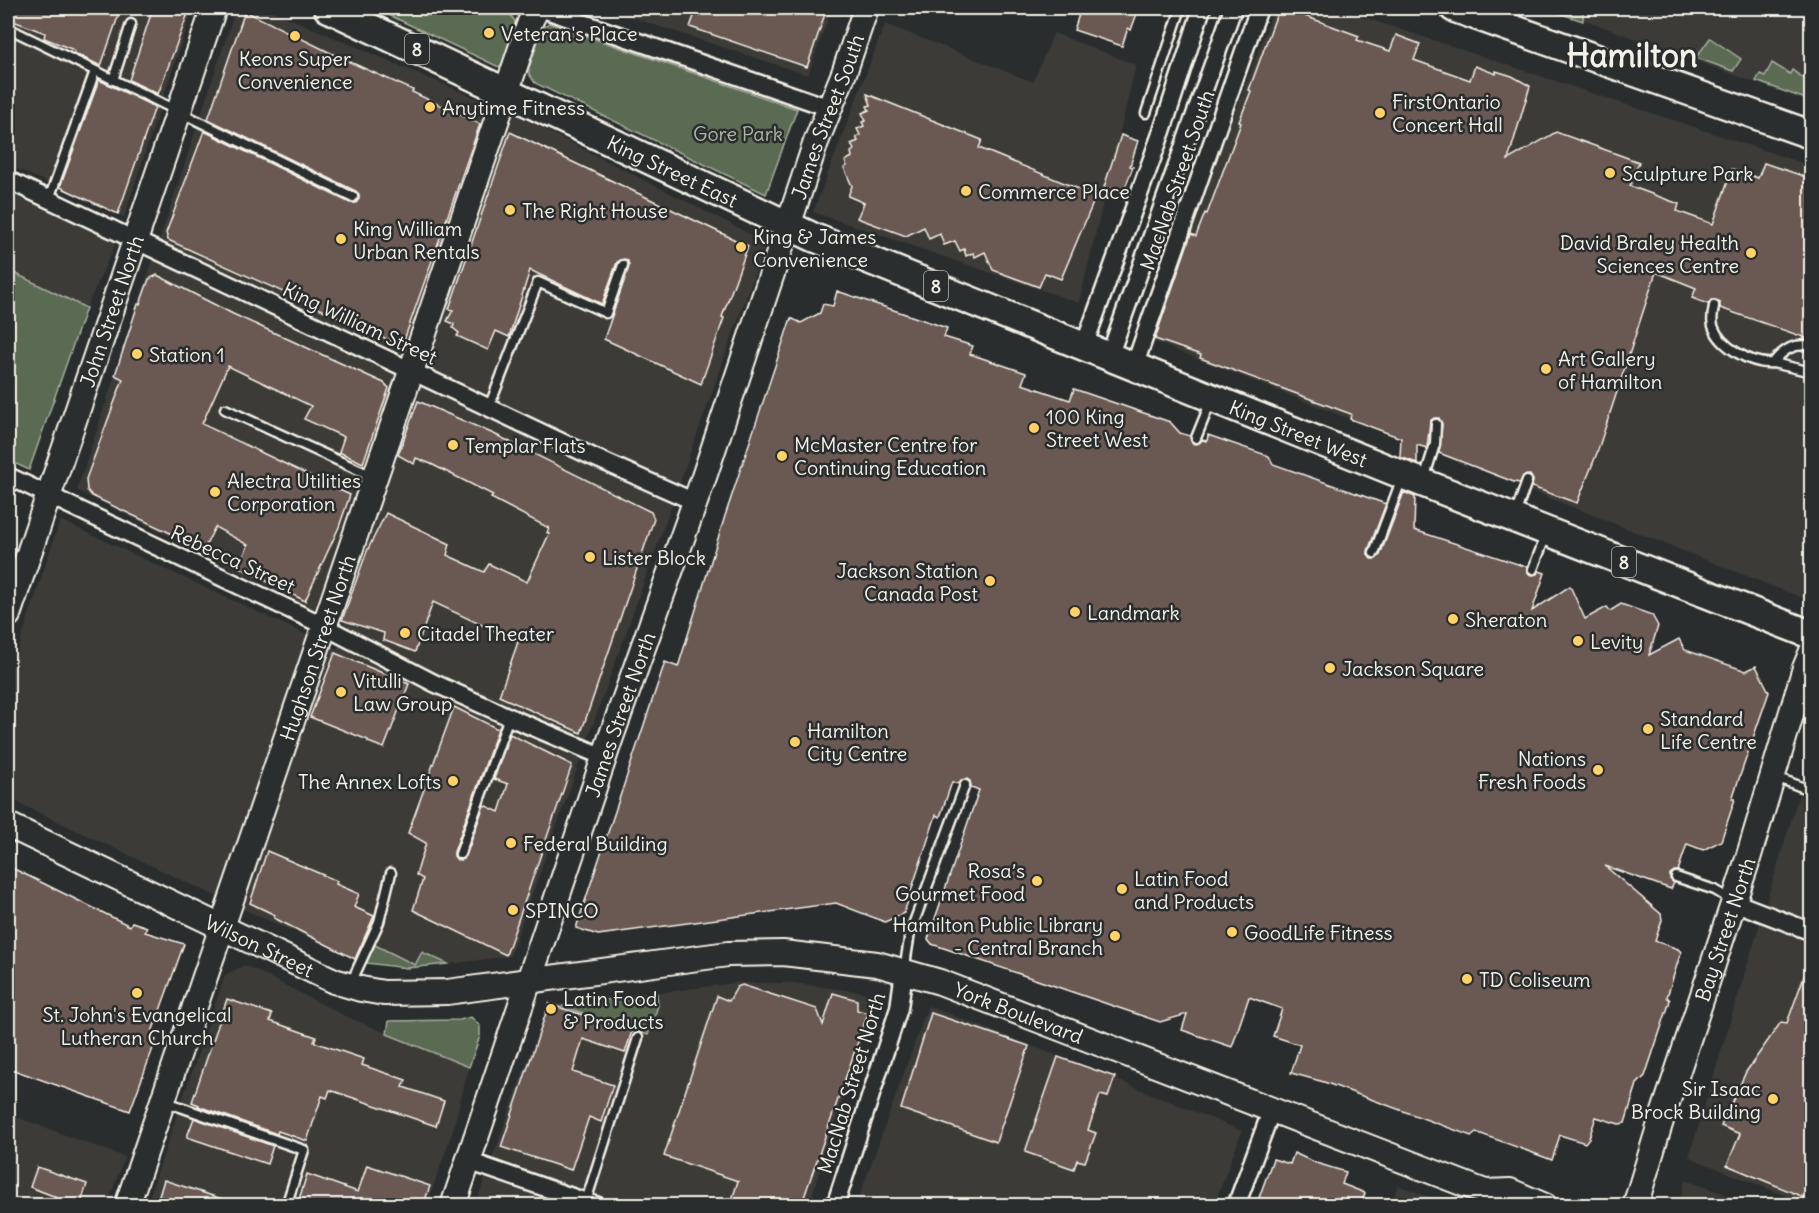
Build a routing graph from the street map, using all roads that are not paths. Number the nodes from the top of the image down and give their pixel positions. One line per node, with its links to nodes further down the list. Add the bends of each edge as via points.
1 (214, 8): 16 (main road, John Street North)
2 (328, 8): 14 (main road, King Street East / 8)
3 (538, 8): 14 (main road, Hughson Street North); 15 (street)
4 (866, 8): 15 (main road, James Street South)
5 (1181, 8): 17 (lane)
6 (1202, 8): 26 (street, MacNab Street South)
7 (1233, 8): 28 (street, MacNab Street South)
8 (1259, 8): 30 (street, MacNab Street South)
9 (1454, 8): 18 (main road)
10 (131, 24): 13 (lane)
11 (8, 28): 12 (lane)
12 (95, 71): 13 (lane); 21 (lane)
13 (113, 80): 16 (lane)
14 (507, 91): 22 (main road, King Street East / 8); 31 (main road, Hughson Street North)
15 (830, 108): 22 (main road, James Street South)
16 (178, 112): 20 (lane); 23 (main road, John Street North)
17 (1146, 113)
18 (1812, 135)
19 (8, 180): 21 (street, King William Street)
20 (353, 197)
21 (49, 199): 23 (street, King William Street)
22 (788, 225): 26 (main road, King Street West / 8); 43 (main road, James Street North)
23 (134, 239): 31 (street, King William Street); 42 (main road, John Street North)
24 (623, 265): 34 (lane, via 606,313 538,282)
25 (1714, 306): 29 (lane, via 1713,326 1728,345 1752,360)
26 (1084, 346): 28 (main road, King Street West / 8)
27 (1812, 346): 29 (lane, via 1789,347)
28 (1109, 357): 30 (main road, King Street West / 8)
29 (1773, 363): 32 (lane)
30 (1134, 367): 33 (main road, King Street West / 8)
31 (411, 371): 34 (street, King William Street); 39 (main road, Hughson Street North)
32 (1812, 372)
33 (1212, 398): 37 (lane); 40 (main road, King Street West / 8)
34 (489, 407): 43 (street, King William Street)
35 (225, 410): 39 (lane)
36 (1436, 424): 40 (lane, via 1435,444)
37 (1196, 438)
38 (8, 476): 42 (street, Rebecca Street)
39 (375, 477): 49 (main road, Hughson Street North)
40 (1413, 479): 44 (main road, King Street West / 8); 46 (lane)
41 (1527, 481): 44 (lane)
42 (48, 495): 48 (main road, John Street North); 49 (street, Rebecca Street)
43 (695, 502): 53 (main road, James Street North)
44 (1514, 519): 45 (main road, King Street West / 8)
45 (1547, 532): 47 (lane); 50 (main road, King Street West / 8)
46 (1374, 553)
47 (1533, 569)
48 (8, 615)
49 (324, 627): 52 (street, Rebecca Street); 62 (main road, Hughson Street North)
50 (1812, 635)
51 (1812, 651): 54 (main road, Bay Street North)
52 (509, 717): 53 (street, Rebecca Street); 58 (lane)
53 (604, 757): 65 (main road, James Street North)
54 (1773, 776): 56 (lane); 61 (main road, Bay Street North)
55 (965, 785): 64 (lane, via 910,933)
56 (1812, 791)
57 (8, 825): 62 (main road, Wilson Street)
58 (460, 854)
59 (391, 873): 66 (lane, via 379,922)
60 (1676, 877): 61 (lane, via 1715,890)
61 (1734, 902): 63 (street); 79 (main road, Bay Street North)
62 (222, 926): 66 (main road, Wilson Street); 68 (main road, Hughson Street North)
63 (1812, 932)
64 (904, 972): 65 (main road, York Boulevard, via 819,956 757,953); 69 (main road, York Boulevard, via 951,986); 76 (street, MacNab Street North, via 899,1008)
65 (529, 980): 66 (main road, Wilson Street, via 437,992 384,993); 70 (main road, James Street North)
66 (350, 986)
67 (638, 1038): 72 (lane)
68 (162, 1100): 73 (main road, Hughson Street North); 74 (lane, via 304,1150)
69 (1272, 1108): 71 (main road, York Boulevard); 77 (street)
70 (468, 1161): 72 (street); 75 (main road, James Street North)
71 (1494, 1199): 78 (main road, York Boulevard, via 1510,1191)
72 (592, 1203)
73 (127, 1206)
74 (286, 1206)
75 (453, 1206)
76 (835, 1206)
77 (1236, 1206)
78 (1545, 1206)
79 (1635, 1206)

